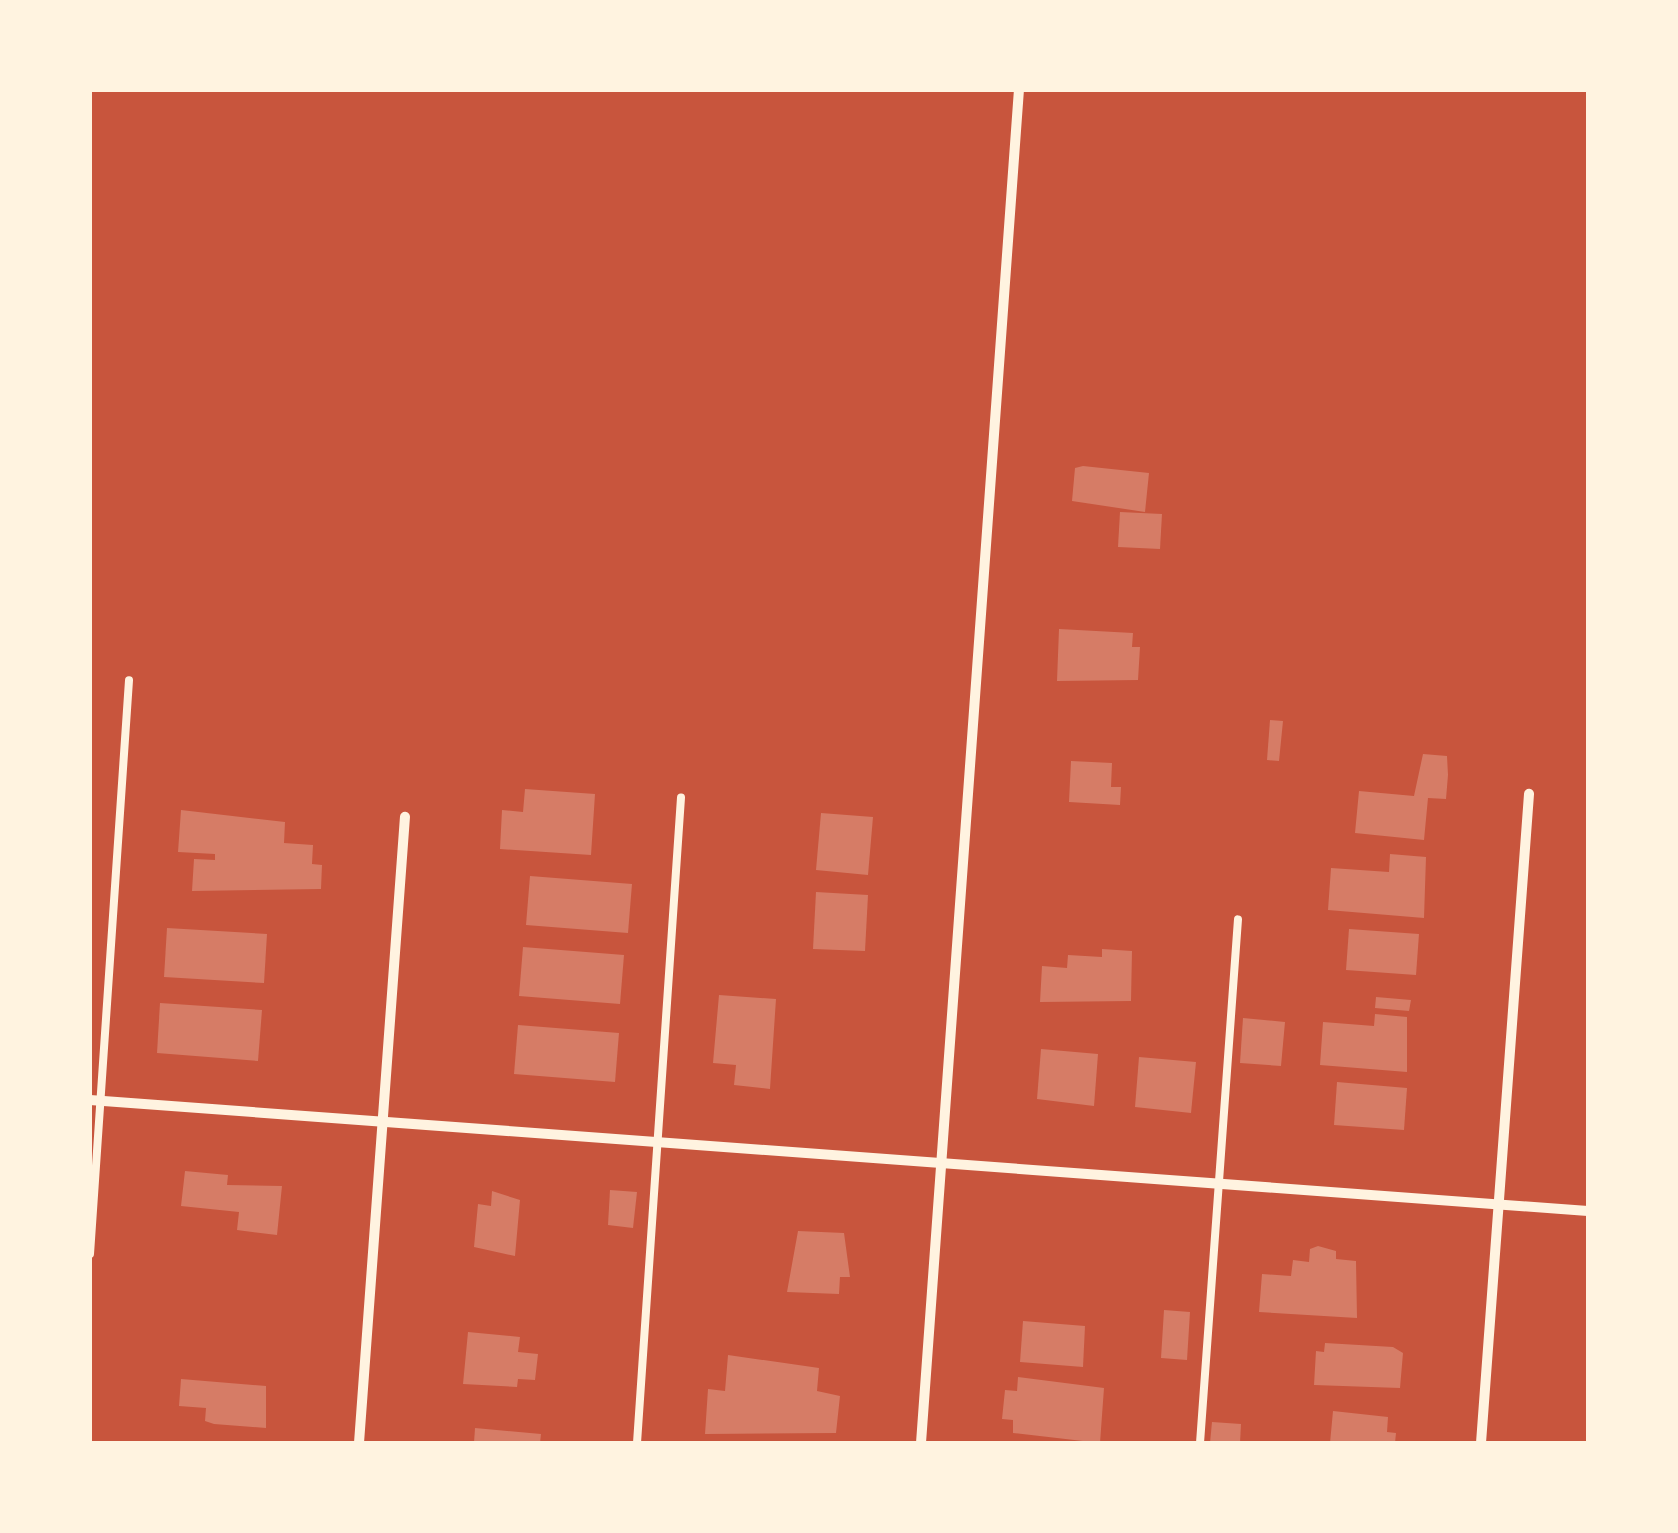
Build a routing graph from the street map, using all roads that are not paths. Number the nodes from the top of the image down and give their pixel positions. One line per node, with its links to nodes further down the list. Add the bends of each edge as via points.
1 (1019, 90): 10 (street)
2 (129, 680): 7 (lane)
3 (1529, 794): 12 (street)
4 (682, 797): 9 (lane)
5 (405, 818): 8 (street)
6 (1238, 919): 11 (lane)
7 (96, 1100): 8 (street); 14 (lane)
8 (384, 1118): 9 (street); 15 (street)
9 (658, 1140): 10 (street); 16 (lane)
10 (942, 1165): 11 (street); 17 (street)
11 (1219, 1184): 12 (street); 18 (lane)
12 (1498, 1204): 13 (street); 19 (street)
13 (1588, 1211)
14 (90, 1254)
15 (359, 1443)
16 (637, 1443)
17 (920, 1443)
18 (1200, 1443)
19 (1481, 1443)

